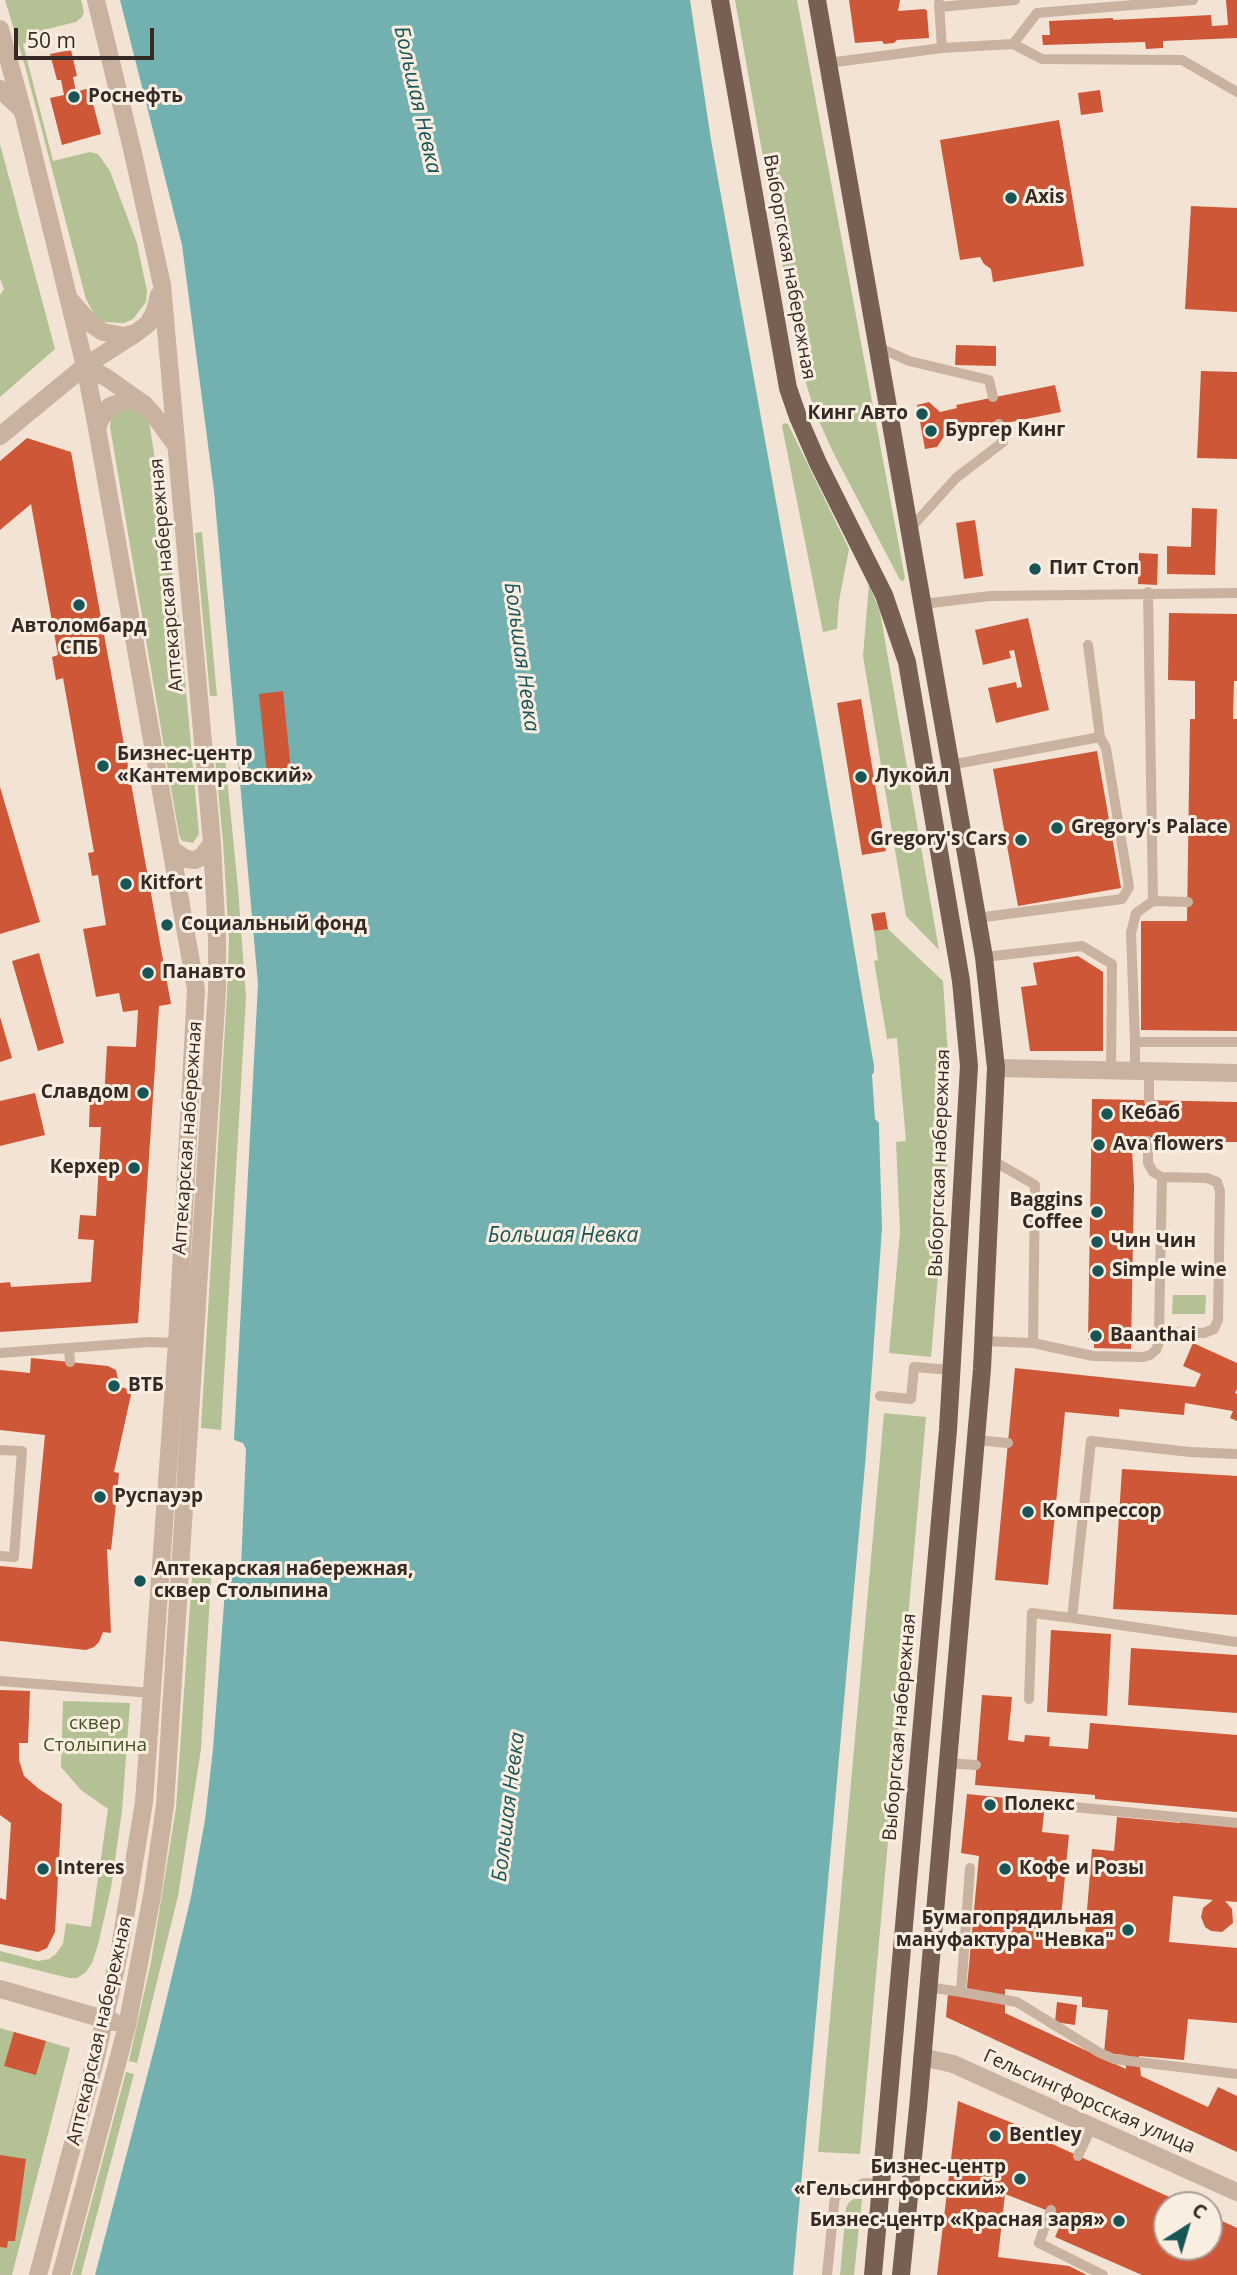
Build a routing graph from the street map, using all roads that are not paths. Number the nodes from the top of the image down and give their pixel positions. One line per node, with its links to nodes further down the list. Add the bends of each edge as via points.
1 (96, 0): 16 (street, Аптекарская набережная)
2 (720, 0): 57 (main road, Выборгская набережная, via 788,388 818,463 884,595 907,662 961,981 969,1066)
3 (817, 0): 12 (main road)
4 (1015, 0): 7 (lane)
5 (1035, 0): 8 (lane)
6 (1193, 0): 8 (lane)
7 (939, 3): 11 (lane)
8 (1037, 13): 10 (lane)
9 (0, 29): 15 (street, Аптекарская набережная)
10 (1013, 44): 11 (lane); 14 (lane, via 1042,59 1182,60)
11 (943, 48): 12 (lane)
12 (828, 64): 19 (main road)
13 (0, 89): 15 (street)
14 (1237, 92)
15 (23, 112): 17 (street, Аптекарская набережная)
16 (162, 285): 18 (street, via 153,317); 26 (street, Аптекарская набережная)
17 (68, 298): 18 (street, via 103,332); 20 (street, Аптекарская набережная)
18 (136, 333): 20 (street)
19 (878, 347): 21 (lane, via 909,361 989,380); 27 (main road)
20 (85, 366): 22 (street); 24 (street, Аптекарская набережная); 25 (street)
21 (993, 397)
22 (143, 403): 24 (street, via 118,401 104,412); 26 (street)
23 (999, 424): 27 (lane, via 1003,442 956,478)
24 (97, 428): 35 (street, Аптекарская набережная)
25 (0, 436)
26 (177, 447): 34 (street, Аптекарская набережная)
27 (908, 531): 30 (main road)
28 (1148, 592): 29 (lane); 30 (lane, via 990,596); 36 (lane)
29 (1237, 593)
30 (923, 604): 33 (main road)
31 (1088, 645): 32 (lane)
32 (1100, 737): 33 (lane); 38 (lane, via 1106,748 1129,887 1122,899)
33 (950, 765): 38 (main road)
34 (212, 843): 35 (street, via 195,860); 78 (street, Аптекарская набережная, via 216,1032 165,1805)
35 (171, 849): 52 (street, Аптекарская набережная, via 196,990)
36 (1153, 901): 37 (lane); 40 (lane, via 1136,913 1131,933)
37 (1188, 902)
38 (977, 918): 39 (main road)
39 (984, 957): 42 (main road); 43 (lane, via 1082,946 1112,964)
40 (1135, 1042): 41 (lane); 44 (lane)
41 (1237, 1042)
42 (996, 1068): 43 (street); 48 (main road)
43 (1111, 1071): 44 (street)
44 (1142, 1071): 45 (street); 46 (lane)
45 (1237, 1073)
46 (1149, 1101)
47 (1148, 1141): 49 (lane, via 1148,1163)
48 (992, 1160): 51 (main road); 53 (lane, via 1035,1185)
49 (1162, 1177): 50 (lane); 50 (lane, via 1216,1182 1220,1191 1219,1278 1214,1329)
50 (1159, 1332): 53 (lane, via 1156,1350 1143,1357 1093,1356)
51 (983, 1341): 53 (lane); 59 (main road)
52 (177, 1343): 54 (lane); 67 (street, Аптекарская набережная)
53 (1033, 1343)
54 (69, 1348): 55 (lane); 56 (lane)
55 (0, 1353)
56 (70, 1362)
57 (951, 1370): 58 (lane, via 914,1367 911,1399); 83 (main road, Выборгская набережная)
58 (880, 1396)
59 (975, 1440): 60 (lane); 69 (main road)
60 (1008, 1443)
61 (0, 1450): 63 (lane, via 22,1451 14,1558)
62 (1237, 1454): 64 (lane, via 1091,1441)
63 (0, 1556)
64 (1072, 1618): 65 (lane); 68 (lane, via 1032,1613)
65 (1237, 1642)
66 (0, 1681): 67 (lane)
67 (152, 1693): 77 (street, Аптекарская набережная, via 143,1811)
68 (1029, 1699)
69 (946, 1763): 70 (lane); 74 (main road)
70 (976, 1765)
71 (1064, 1807): 72 (lane)
72 (1237, 1823)
73 (970, 1868): 76 (lane)
74 (928, 1987): 76 (lane); 79 (main road)
75 (0, 1989): 77 (street)
76 (961, 1992): 80 (lane, via 1017,2002 1114,2059)
77 (105, 2019): 78 (street); 86 (street, Аптекарская набережная)
78 (127, 2026): 87 (street, Аптекарская набережная)
79 (922, 2057): 81 (street, Гельсингфорсская улица, via 953,2064); 90 (main road)
80 (1237, 2074)
81 (1092, 2126): 82 (lane); 84 (street, Гельсингфорсская улица)
82 (1079, 2156)
83 (882, 2184): 88 (lane, via 864,2183 835,2196); 89 (main road, Выборгская набережная)
84 (1237, 2192)
85 (1051, 2210): 91 (lane, via 1039,2243)
86 (38, 2275)
87 (61, 2275)
88 (827, 2275)
89 (873, 2275)
90 (901, 2275)
91 (1103, 2275)

